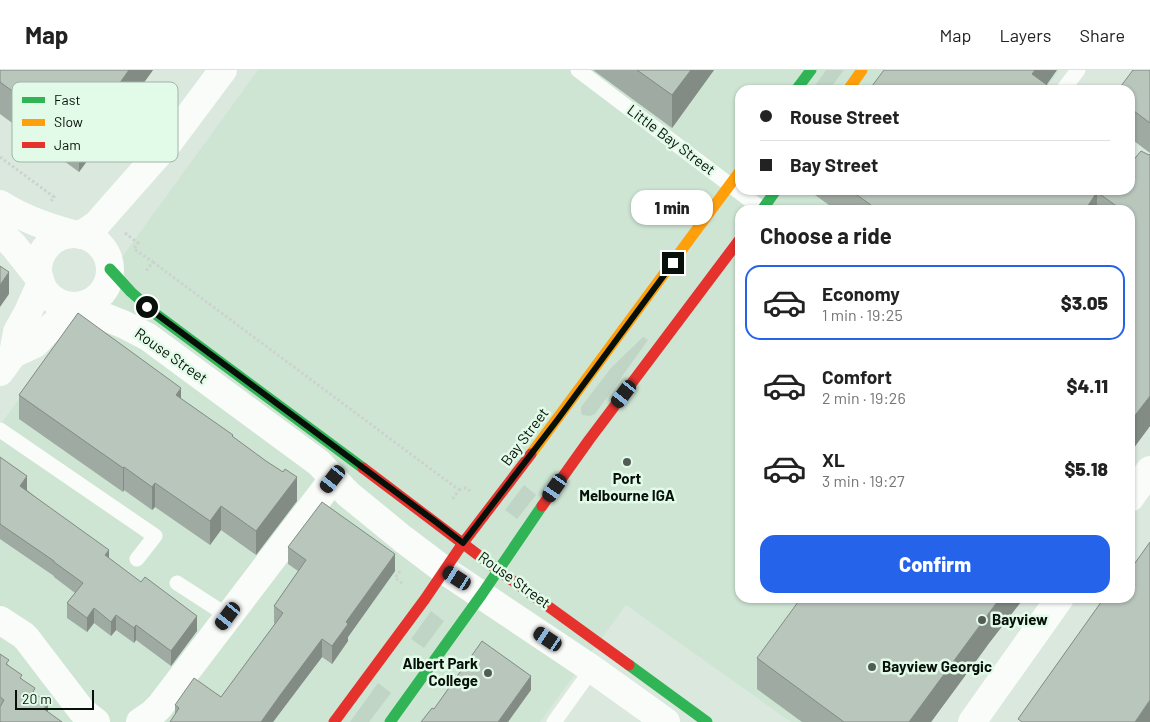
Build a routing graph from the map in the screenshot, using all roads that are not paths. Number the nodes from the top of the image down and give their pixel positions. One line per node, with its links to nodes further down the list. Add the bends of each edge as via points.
1 (223, 70): 9 (street)
2 (578, 70): 13 (lane, Little Bay Street)
3 (811, 70): 6 (main road)
4 (862, 70): 7 (main road)
5 (1078, 70): 8 (lane)
6 (800, 85)
7 (852, 85)
8 (1067, 85)
9 (178, 130)
10 (151, 162): 19 (street, via 97,224)
11 (157, 162): 21 (street, via 118,228 109,251)
12 (735, 178): 13 (main road, Bay Street)
13 (730, 185): 14 (lane, Little Bay Street); 27 (main road, Bay Street, via 562,422)
14 (735, 189)
15 (743, 195): 17 (lane, Little Bay Street)
16 (0, 204): 19 (street, via 35,223)
17 (756, 205)
18 (0, 232): 22 (street)
19 (77, 235): 21 (street, via 92,239 101,246); 22 (street, via 58,239 45,249 39,264)
20 (735, 245): 30 (main road, via 585,438)
21 (110, 265): 23 (street, via 109,278 101,294 86,304); 27 (main road, Rouse Street, via 147,307)
22 (40, 281): 23 (street, via 50,297 65,305); 24 (street)
23 (76, 306): 24 (street, via 35,344); 26 (street, Rouse Street, via 148,337 309,455)
24 (6, 363)
25 (0, 430): 28 (lane, via 155,536)
26 (333, 479): 29 (street, Rouse Street); 34 (street)
27 (463, 543): 29 (main road, Bay Street); 30 (main road, Rouse Street)
28 (137, 559)
29 (444, 570): 32 (street, Rouse Street); 39 (main road, Bay Street)
30 (498, 570): 32 (main road); 43 (main road, Rouse Street)
31 (177, 583): 34 (lane)
32 (482, 594): 36 (street, Rouse Street); 40 (main road)
33 (1056, 603): 44 (street)
34 (228, 616): 38 (street, via 160,706)
35 (0, 620): 37 (street, via 27,639 82,711)
36 (592, 669): 41 (lane); 42 (street, Rouse Street)
37 (96, 722)
38 (140, 722)
39 (334, 722)
40 (390, 722)
41 (554, 722)
42 (666, 722)
43 (707, 722)
44 (972, 722)

